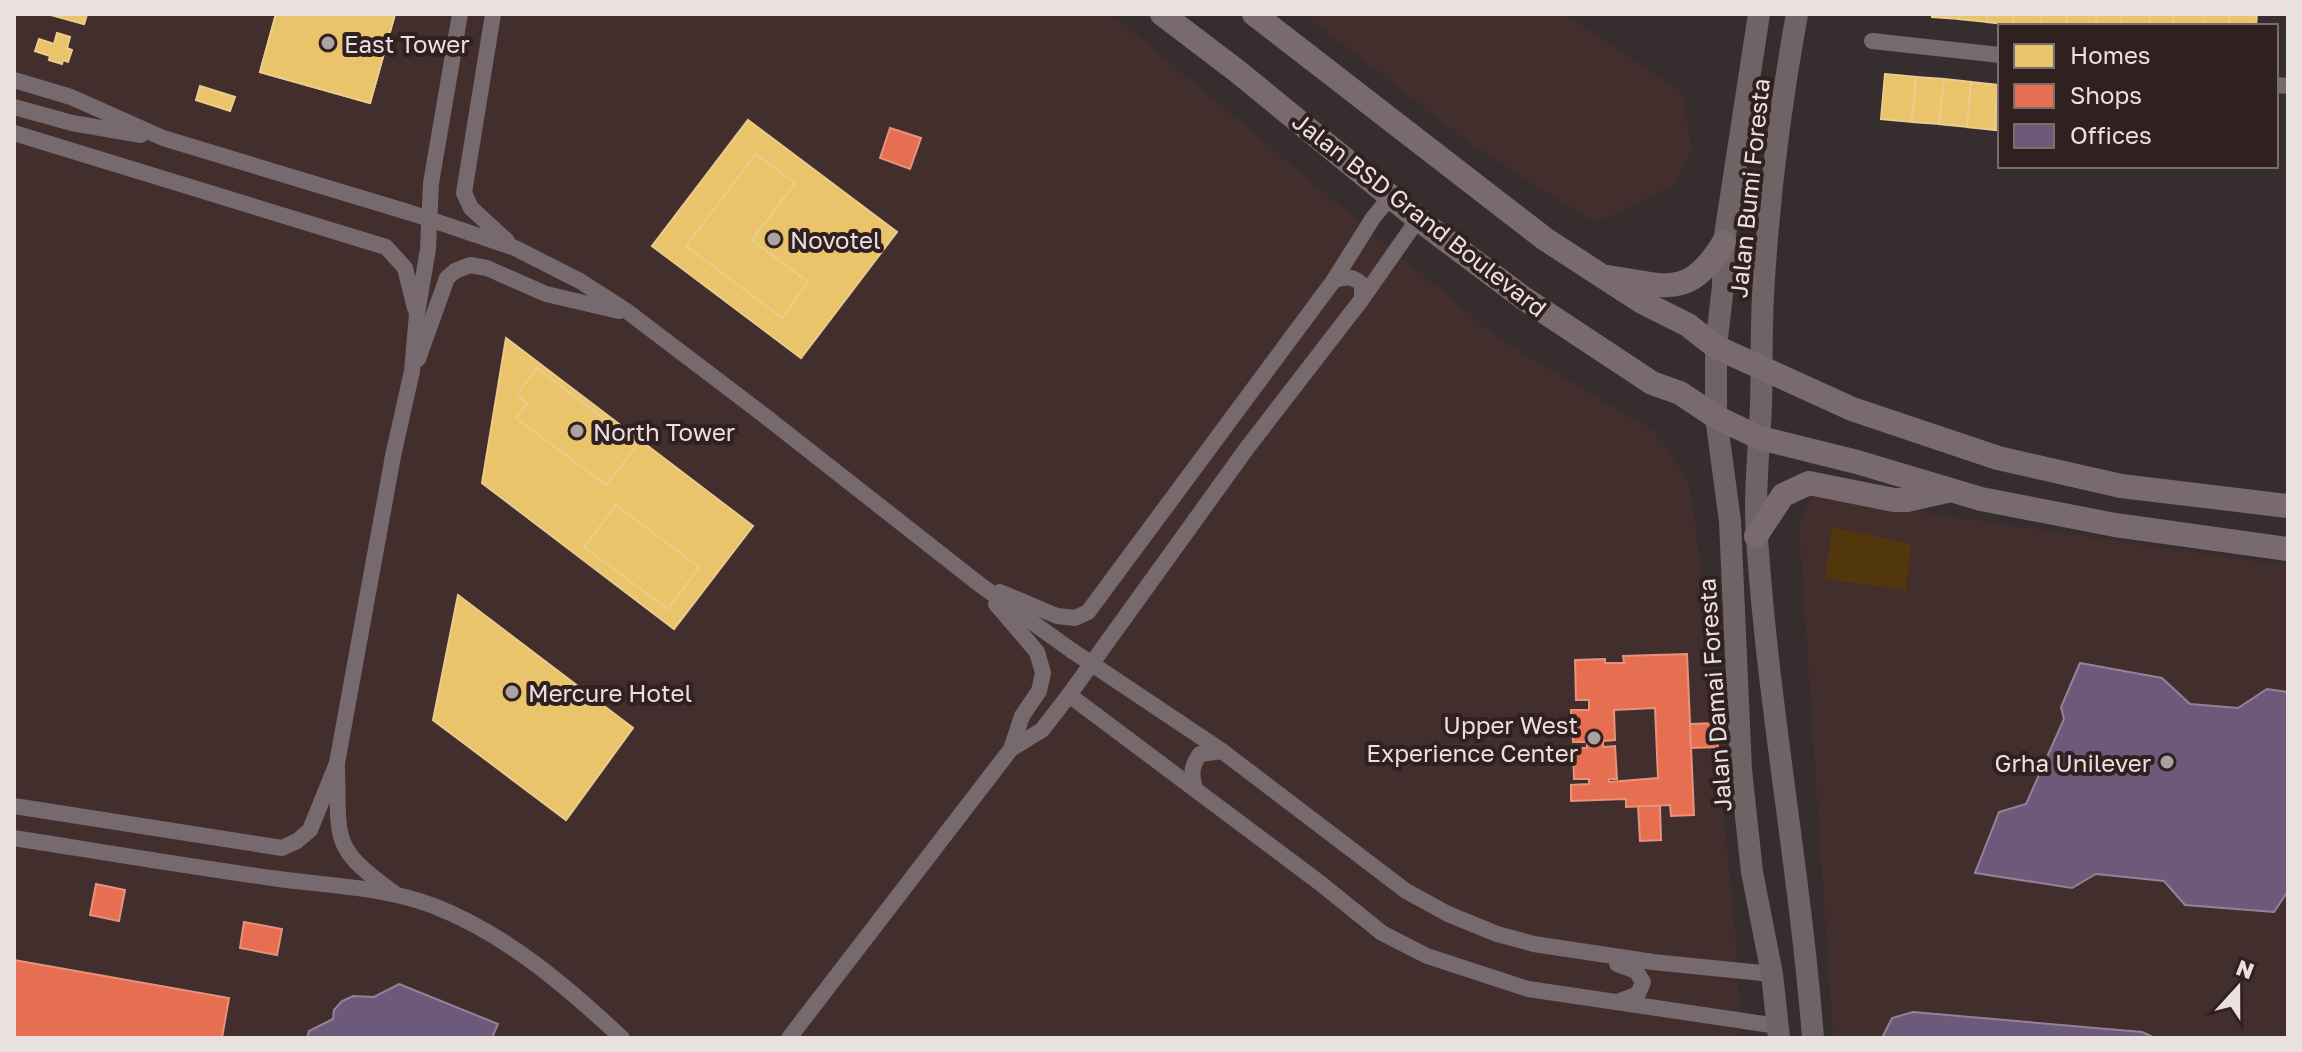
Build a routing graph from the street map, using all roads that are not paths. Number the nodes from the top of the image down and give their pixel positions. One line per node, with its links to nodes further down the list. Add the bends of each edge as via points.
1 (460, 14): 14 (street)
2 (493, 14): 17 (street, via 464,193 471,208)
3 (1162, 14): 13 (main road, Jalan BSD Grand Boulevard)
4 (1254, 14): 18 (main road)
5 (1759, 14): 16 (main road, Jalan Bumi Foresta)
6 (1797, 14): 24 (main road, Jalan Bumi Foresta, via 1780,109)
7 (1872, 41): 8 (street)
8 (1998, 55)
9 (14, 80): 12 (street, via 71,97)
10 (14, 107): 12 (street)
11 (14, 133): 22 (street, via 386,247 405,268)
12 (163, 138): 14 (street)
13 (1391, 196): 15 (main road, Jalan BSD Grand Boulevard); 19 (street)
14 (429, 219): 17 (street); 22 (street)
15 (1418, 219): 20 (street); 26 (main road, Jalan BSD Grand Boulevard, via 1522,297 1652,383 1680,393)
16 (1724, 242): 18 (main road, via 1710,265 1688,282 1662,285); 23 (main road, Jalan Bumi Foresta)
17 (515, 248): 21 (street)
18 (1598, 275): 23 (main road, via 1688,325)
19 (1334, 280): 20 (street, via 1357,279); 32 (street, via 1088,612 1075,618 1057,616)
20 (1362, 299): 33 (street)
21 (628, 312): 25 (street, via 546,294 470,265 447,278); 32 (street)
22 (417, 314): 25 (street)
23 (1716, 347): 24 (main road); 26 (main road, Jalan Damai Foresta)
24 (1762, 368): 27 (main road); 29 (main road, via 1852,409 1998,458 2121,486)
25 (412, 371): 37 (street)
26 (1716, 417): 27 (main road, Jalan BSD Grand Boulevard); 45 (main road, Jalan Damai Foresta, via 1730,521 1741,770 1752,872)
27 (1760, 438): 28 (main road, Jalan BSD Grand Boulevard); 30 (main road)
28 (1947, 491): 30 (main road, via 1894,500 1809,483 1783,495); 31 (main road, Jalan BSD Grand Boulevard, via 2115,525)
29 (2288, 506)
30 (1756, 536): 50 (main road)
31 (2288, 549)
32 (979, 584): 33 (street); 35 (street, via 1037,652 1043,673)
33 (1090, 664): 34 (street); 36 (street)
34 (1069, 695): 35 (street, via 1042,730); 38 (street)
35 (1011, 749): 48 (street)
36 (1222, 751): 38 (street, via 1200,754 1193,763); 44 (street, via 1406,891 1497,934)
37 (337, 763): 41 (street, via 310,830); 43 (street, via 340,840 361,869)
38 (1195, 788): 46 (street, via 1393,939 1427,956 1528,989)
39 (14, 806): 41 (street)
40 (14, 838): 42 (street)
41 (282, 848): 42 (street)
42 (279, 879): 43 (street)
43 (395, 894): 49 (street, via 483,929 573,993)
44 (1582, 951): 45 (street); 46 (street, via 1636,971 1643,982 1638,994)
45 (1772, 974): 47 (main road, Jalan Damai Foresta)
46 (1619, 1002): 47 (street)
47 (1778, 1032)
48 (790, 1037)
49 (622, 1038)
50 (1813, 1038)

